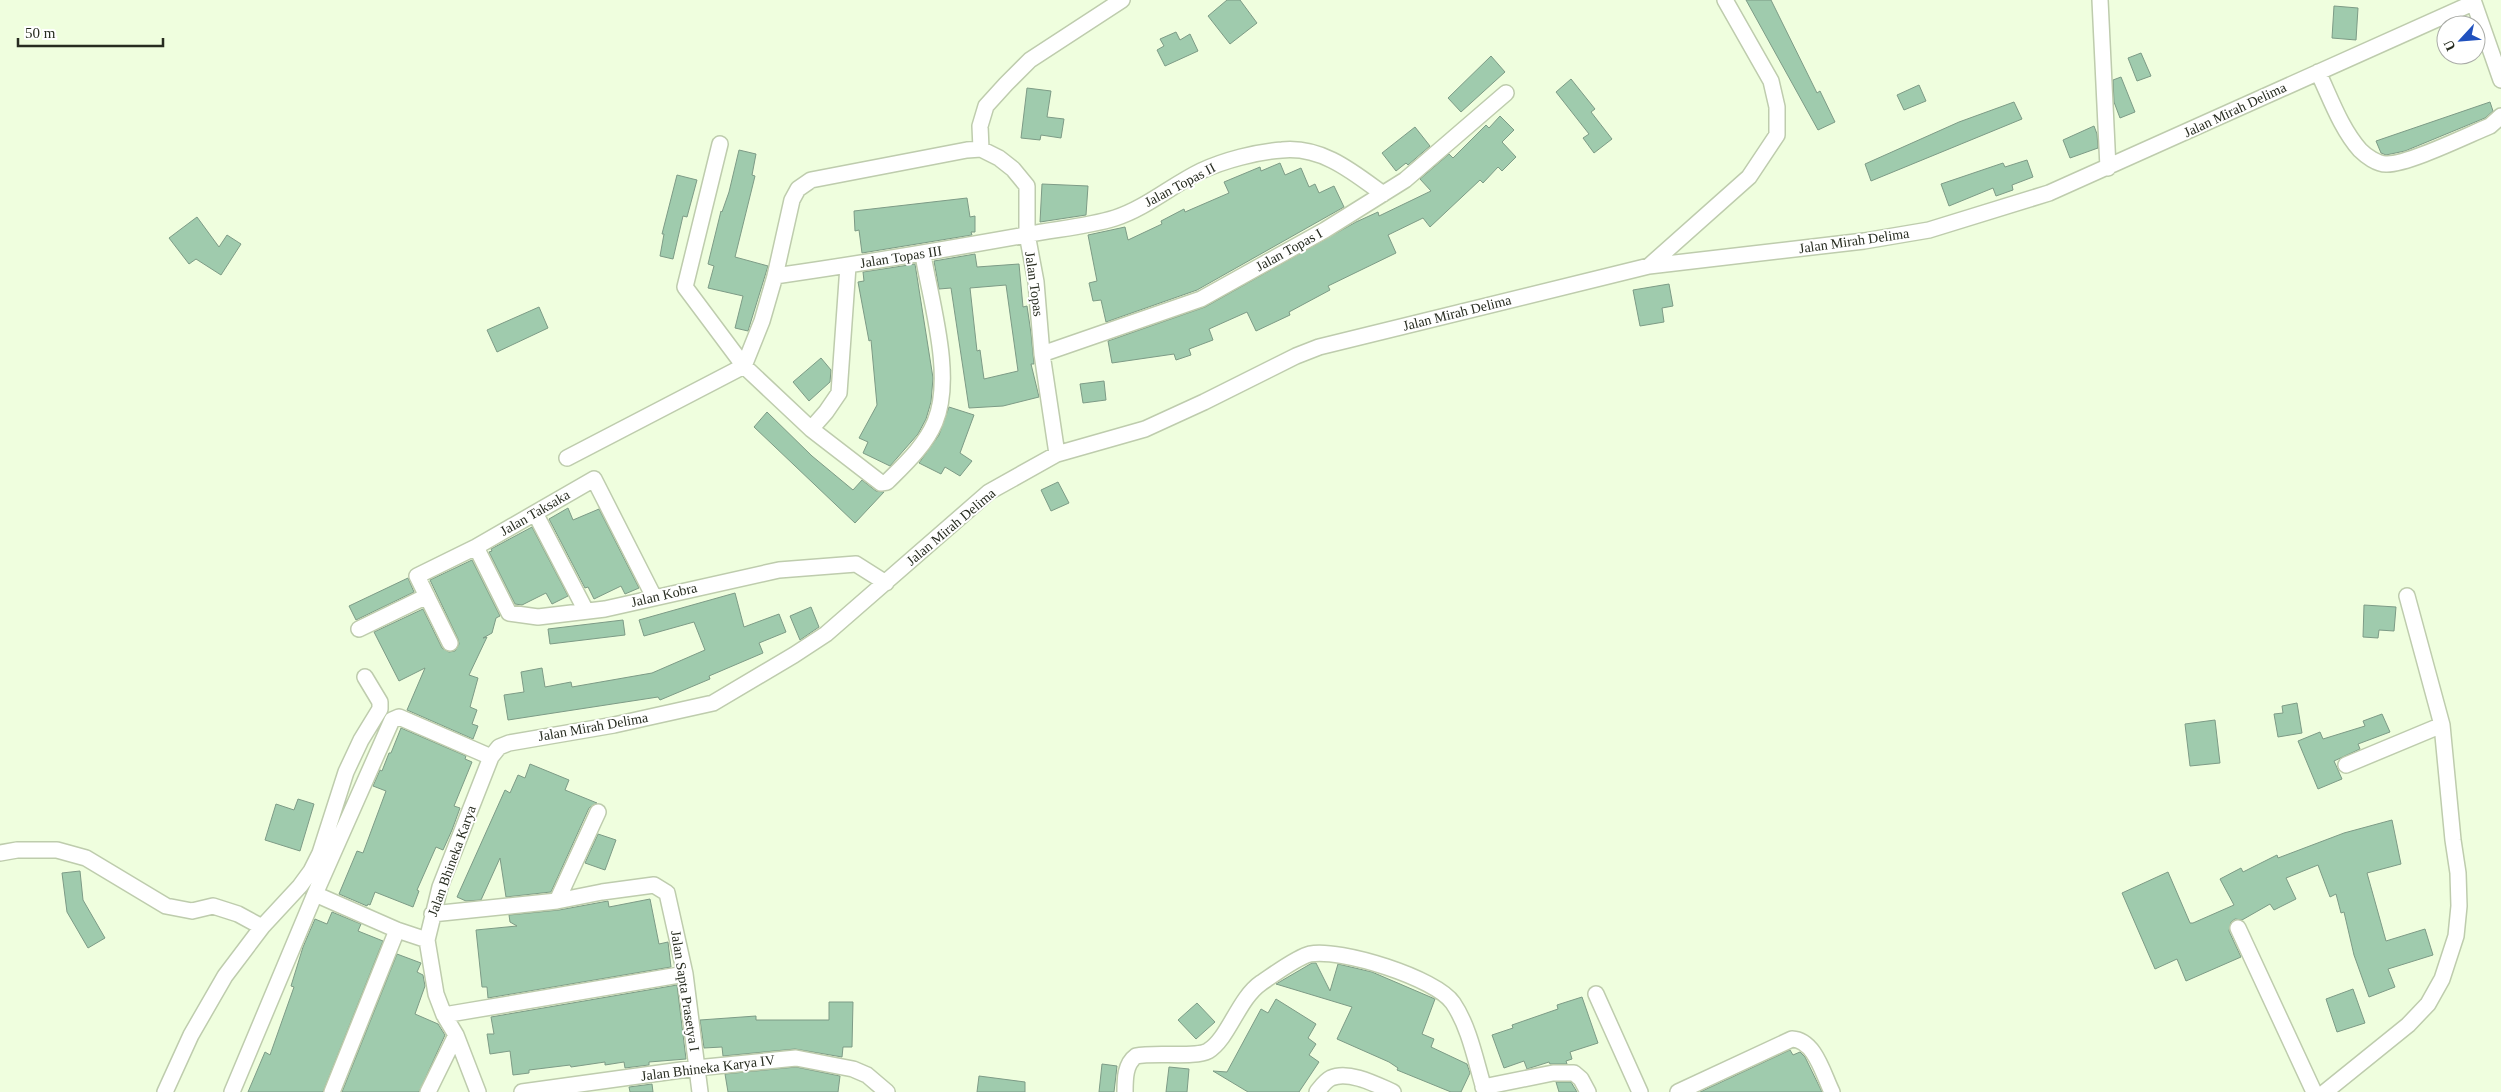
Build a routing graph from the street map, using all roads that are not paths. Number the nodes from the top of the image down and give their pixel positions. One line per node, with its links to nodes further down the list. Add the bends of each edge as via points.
1 (1122, 0): 10 (street, via 1030,60 1006,84 986,106)
2 (1725, 0): 16 (street, via 1771,81 1778,107 1777,135 1749,177)
3 (2100, 0): 11 (street)
4 (2473, 2): 5 (street, Jalan Mirah Delima); 6 (street)
5 (2318, 72): 8 (street, via 2360,150 2385,165 2404,161 2490,126); 11 (street, Jalan Mirah Delima)
6 (2501, 80)
7 (1506, 93): 12 (street, Jalan Topas I, via 1405,180)
8 (2501, 116)
9 (720, 144): 19 (street, via 686,287)
10 (974, 149): 13 (street, Jalan Topas, via 999,158 1027,186); 17 (street, via 811,180 804,184 792,200)
11 (2108, 168): 16 (street, Jalan Mirah Delima, via 2049,193 1929,230 1864,242)
12 (1383, 194): 13 (street, Jalan Topas II, via 1324,155 1304,150 1282,150 1208,168 1117,217); 18 (street, Jalan Topas I, via 1201,299)
13 (1027, 234): 14 (street, Jalan Topas III); 18 (street, Jalan Topas, via 1036,282)
14 (923, 255): 15 (street, Jalan Topas III); 20 (street, via 942,368 936,422 918,450 887,482 881,483)
15 (848, 266): 17 (street, Jalan Topas III); 20 (street, via 839,393)
16 (1649, 266): 21 (street, Jalan Mirah Delima, via 1319,347 1145,428)
17 (775, 276): 19 (street)
18 (1042, 354): 21 (street, Jalan Topas)
19 (744, 366): 20 (street); 22 (street)
20 (811, 429)
21 (1057, 454): 25 (street, Jalan Mirah Delima, via 989,492)
22 (567, 458)
23 (535, 513): 24 (street, Jalan Taksaka); 28 (street, Jalan Taksaka, via 594,479); 29 (street)
24 (476, 547): 26 (street, Jalan Taksaka, via 417,576); 29 (street, Jalan Kobra, via 509,613 538,617)
25 (886, 583): 28 (street, Jalan Kobra, via 856,564 779,570); 34 (street, Jalan Mirah Delima, via 826,634 713,703 508,743)
26 (427, 596): 30 (street); 31 (street)
27 (2407, 596): 33 (street)
28 (654, 597): 29 (street, Jalan Kobra)
29 (586, 611)
30 (359, 629)
31 (450, 643)
32 (366, 677): 41 (street, via 380,702 380,709 346,772 311,871)
33 (2442, 726): 35 (street); 67 (street, via 2458,873 2456,936 2442,979 2428,1004)
34 (495, 752): 38 (street, via 399,717 392,720); 40 (street, Jalan Bhineka Karya)
35 (2346, 765)
36 (598, 812): 39 (street)
37 (0, 853): 41 (street, via 57,850 86,858 166,906 192,911 213,906)
38 (315, 894): 43 (street); 52 (street)
39 (557, 901): 40 (street); 45 (street, Jalan Sapta Prasetya I, via 654,885 662,888 667,893)
40 (432, 914): 44 (street, Jalan Bhineka Karya)
41 (262, 927): 51 (street, via 225,976 191,1036)
42 (2238, 928): 66 (street)
43 (397, 930): 44 (street); 53 (street)
44 (427, 940): 47 (street, Jalan Bhineka Karya, via 436,994)
45 (685, 974): 47 (street); 49 (street, Jalan Sapta Prasetya I)
46 (1596, 994): 63 (street)
47 (444, 1015): 48 (street, Jalan Bhineka Karya)
48 (456, 1035): 54 (street); 55 (street, Jalan Bhineka Karya)
49 (696, 1068): 56 (street, Jalan Bhineka Karya IV); 57 (street, Jalan Sapta Prasetya I); 58 (street, Jalan Bhineka Karya IV, via 796,1058 853,1069 867,1075)
50 (1484, 1090): 59 (street, via 1458,1012 1448,996 1432,985 1371,961 1325,953 1307,955 1253,990 1216,1043 1206,1052 1145,1054 1131,1060 1127,1067); 62 (street, via 1543,1074 1574,1073)
51 (165, 1092)
52 (232, 1092)
53 (332, 1092)
54 (428, 1092)
55 (478, 1092)
56 (522, 1092)
57 (700, 1092)
58 (887, 1092)
59 (1125, 1092)
60 (1317, 1092): 61 (street, via 1328,1080 1338,1076 1369,1081)
61 (1393, 1092)
62 (1588, 1092)
63 (1640, 1092)
64 (1678, 1092): 65 (street, via 1796,1039 1811,1049)
65 (1832, 1092)
66 (2314, 1092)
67 (2325, 1092)

